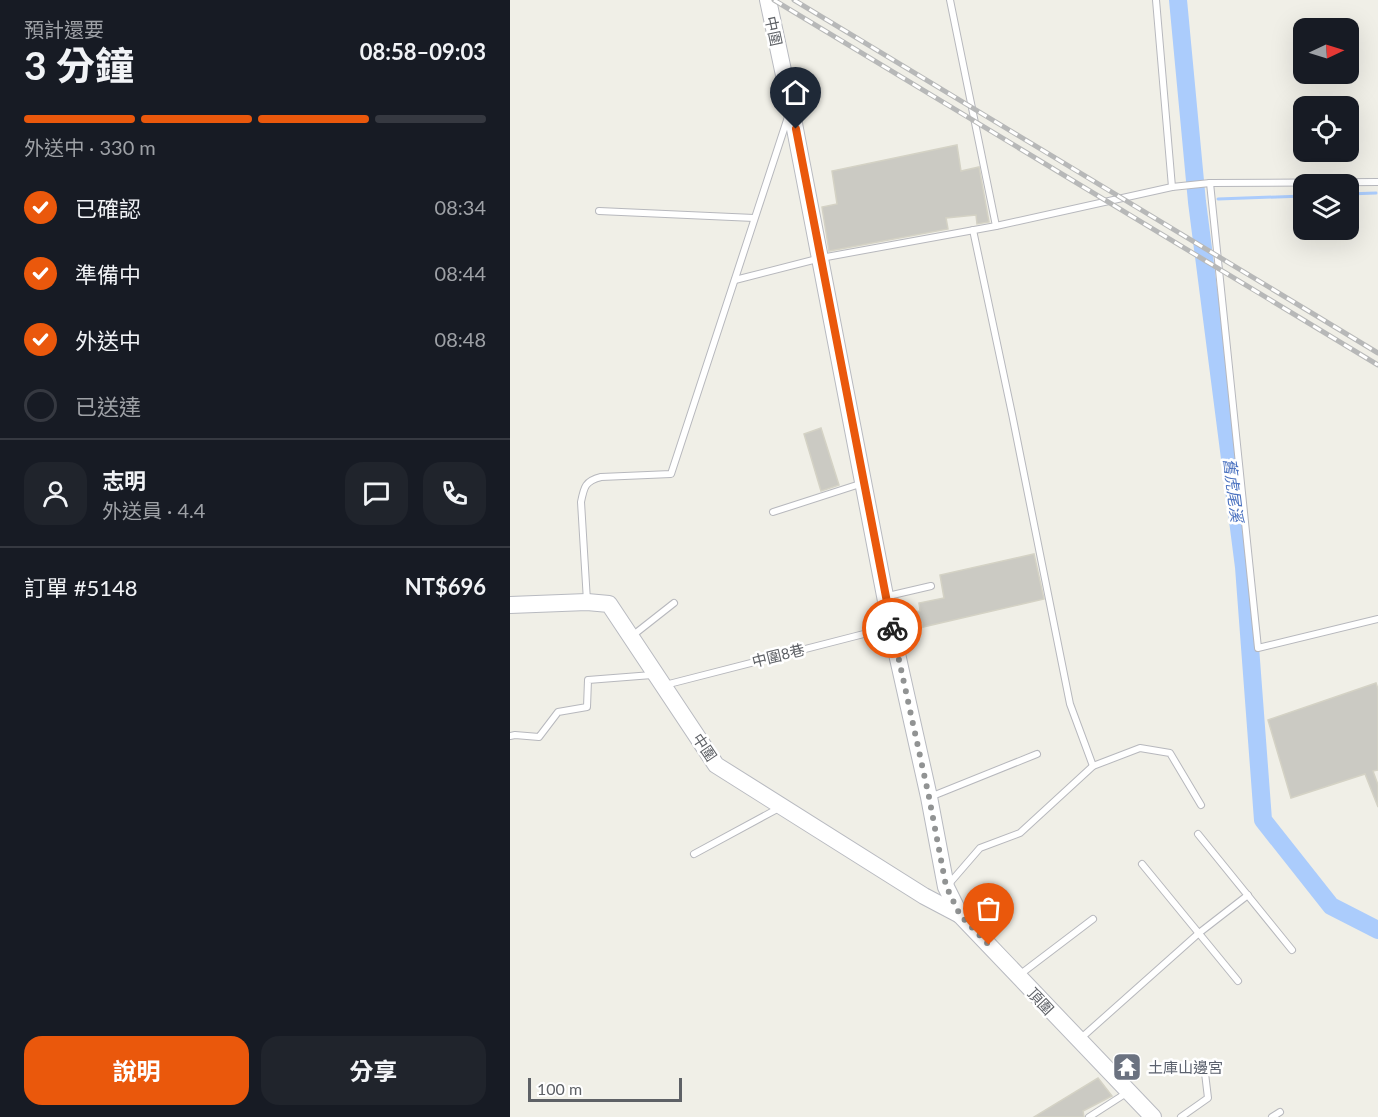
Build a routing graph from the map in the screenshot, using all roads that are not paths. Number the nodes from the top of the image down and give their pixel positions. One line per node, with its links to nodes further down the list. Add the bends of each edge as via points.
1 (768, 0): 4 (street, 中圍)
2 (950, 0): 10 (lane)
3 (1156, 0): 7 (lane)
4 (791, 108): 9 (lane); 12 (street, 中圍)
5 (1378, 182): 6 (lane)
6 (1207, 183): 7 (lane); 21 (lane, via 1257,648)
7 (1172, 187): 10 (lane)
8 (599, 211): 9 (lane)
9 (754, 218): 13 (lane)
10 (996, 226): 11 (lane)
11 (973, 230): 12 (lane); 27 (lane, via 1070,704)
12 (821, 258): 13 (lane); 14 (street, 中圍)
13 (735, 280): 18 (lane, via 671,474 601,477 584,487 581,502)
14 (864, 483): 15 (lane); 17 (street, 中圍)
15 (773, 512)
16 (931, 586): 17 (lane)
17 (886, 597): 22 (street, 中圍)
18 (587, 602): 20 (street, 中圍); 23 (street, 中圍, via 609,604)
19 (674, 603): 23 (lane)
20 (510, 605)
21 (1378, 620)
22 (891, 627): 24 (lane, 中圍8巷); 28 (street, 頂圍)
23 (632, 636): 24 (street, 中圍)
24 (661, 680): 25 (lane, 中圍8巷, via 588,680 586,707 558,712 539,737); 30 (street, 中圍, via 716,765)
25 (510, 736)
26 (1037, 754): 28 (lane)
27 (1094, 766): 29 (lane, via 1140,748 1170,753); 34 (lane, via 1020,833 980,848)
28 (929, 797): 34 (street, 頂圍)
29 (1201, 805)
30 (782, 806): 32 (lane); 36 (street, 中圍)
31 (1198, 834): 35 (lane)
32 (694, 854)
33 (1142, 864): 38 (lane)
34 (946, 886): 36 (street, 頂圍)
35 (1248, 895): 38 (lane); 39 (lane)
36 (960, 915): 40 (street, 頂圍)
37 (1093, 919): 40 (lane)
38 (1199, 933): 41 (lane); 42 (lane)
39 (1292, 950)
40 (1017, 976): 42 (street, 頂圍)
41 (1238, 981)
42 (1078, 1041): 44 (street, 頂圍)
43 (1205, 1073): 48 (lane, via 1208,1098)
44 (1128, 1092): 46 (lane); 47 (street, 頂圍)
45 (1280, 1112): 49 (lane)
46 (1089, 1117)
47 (1153, 1117)
48 (1181, 1117)
49 (1272, 1117)

